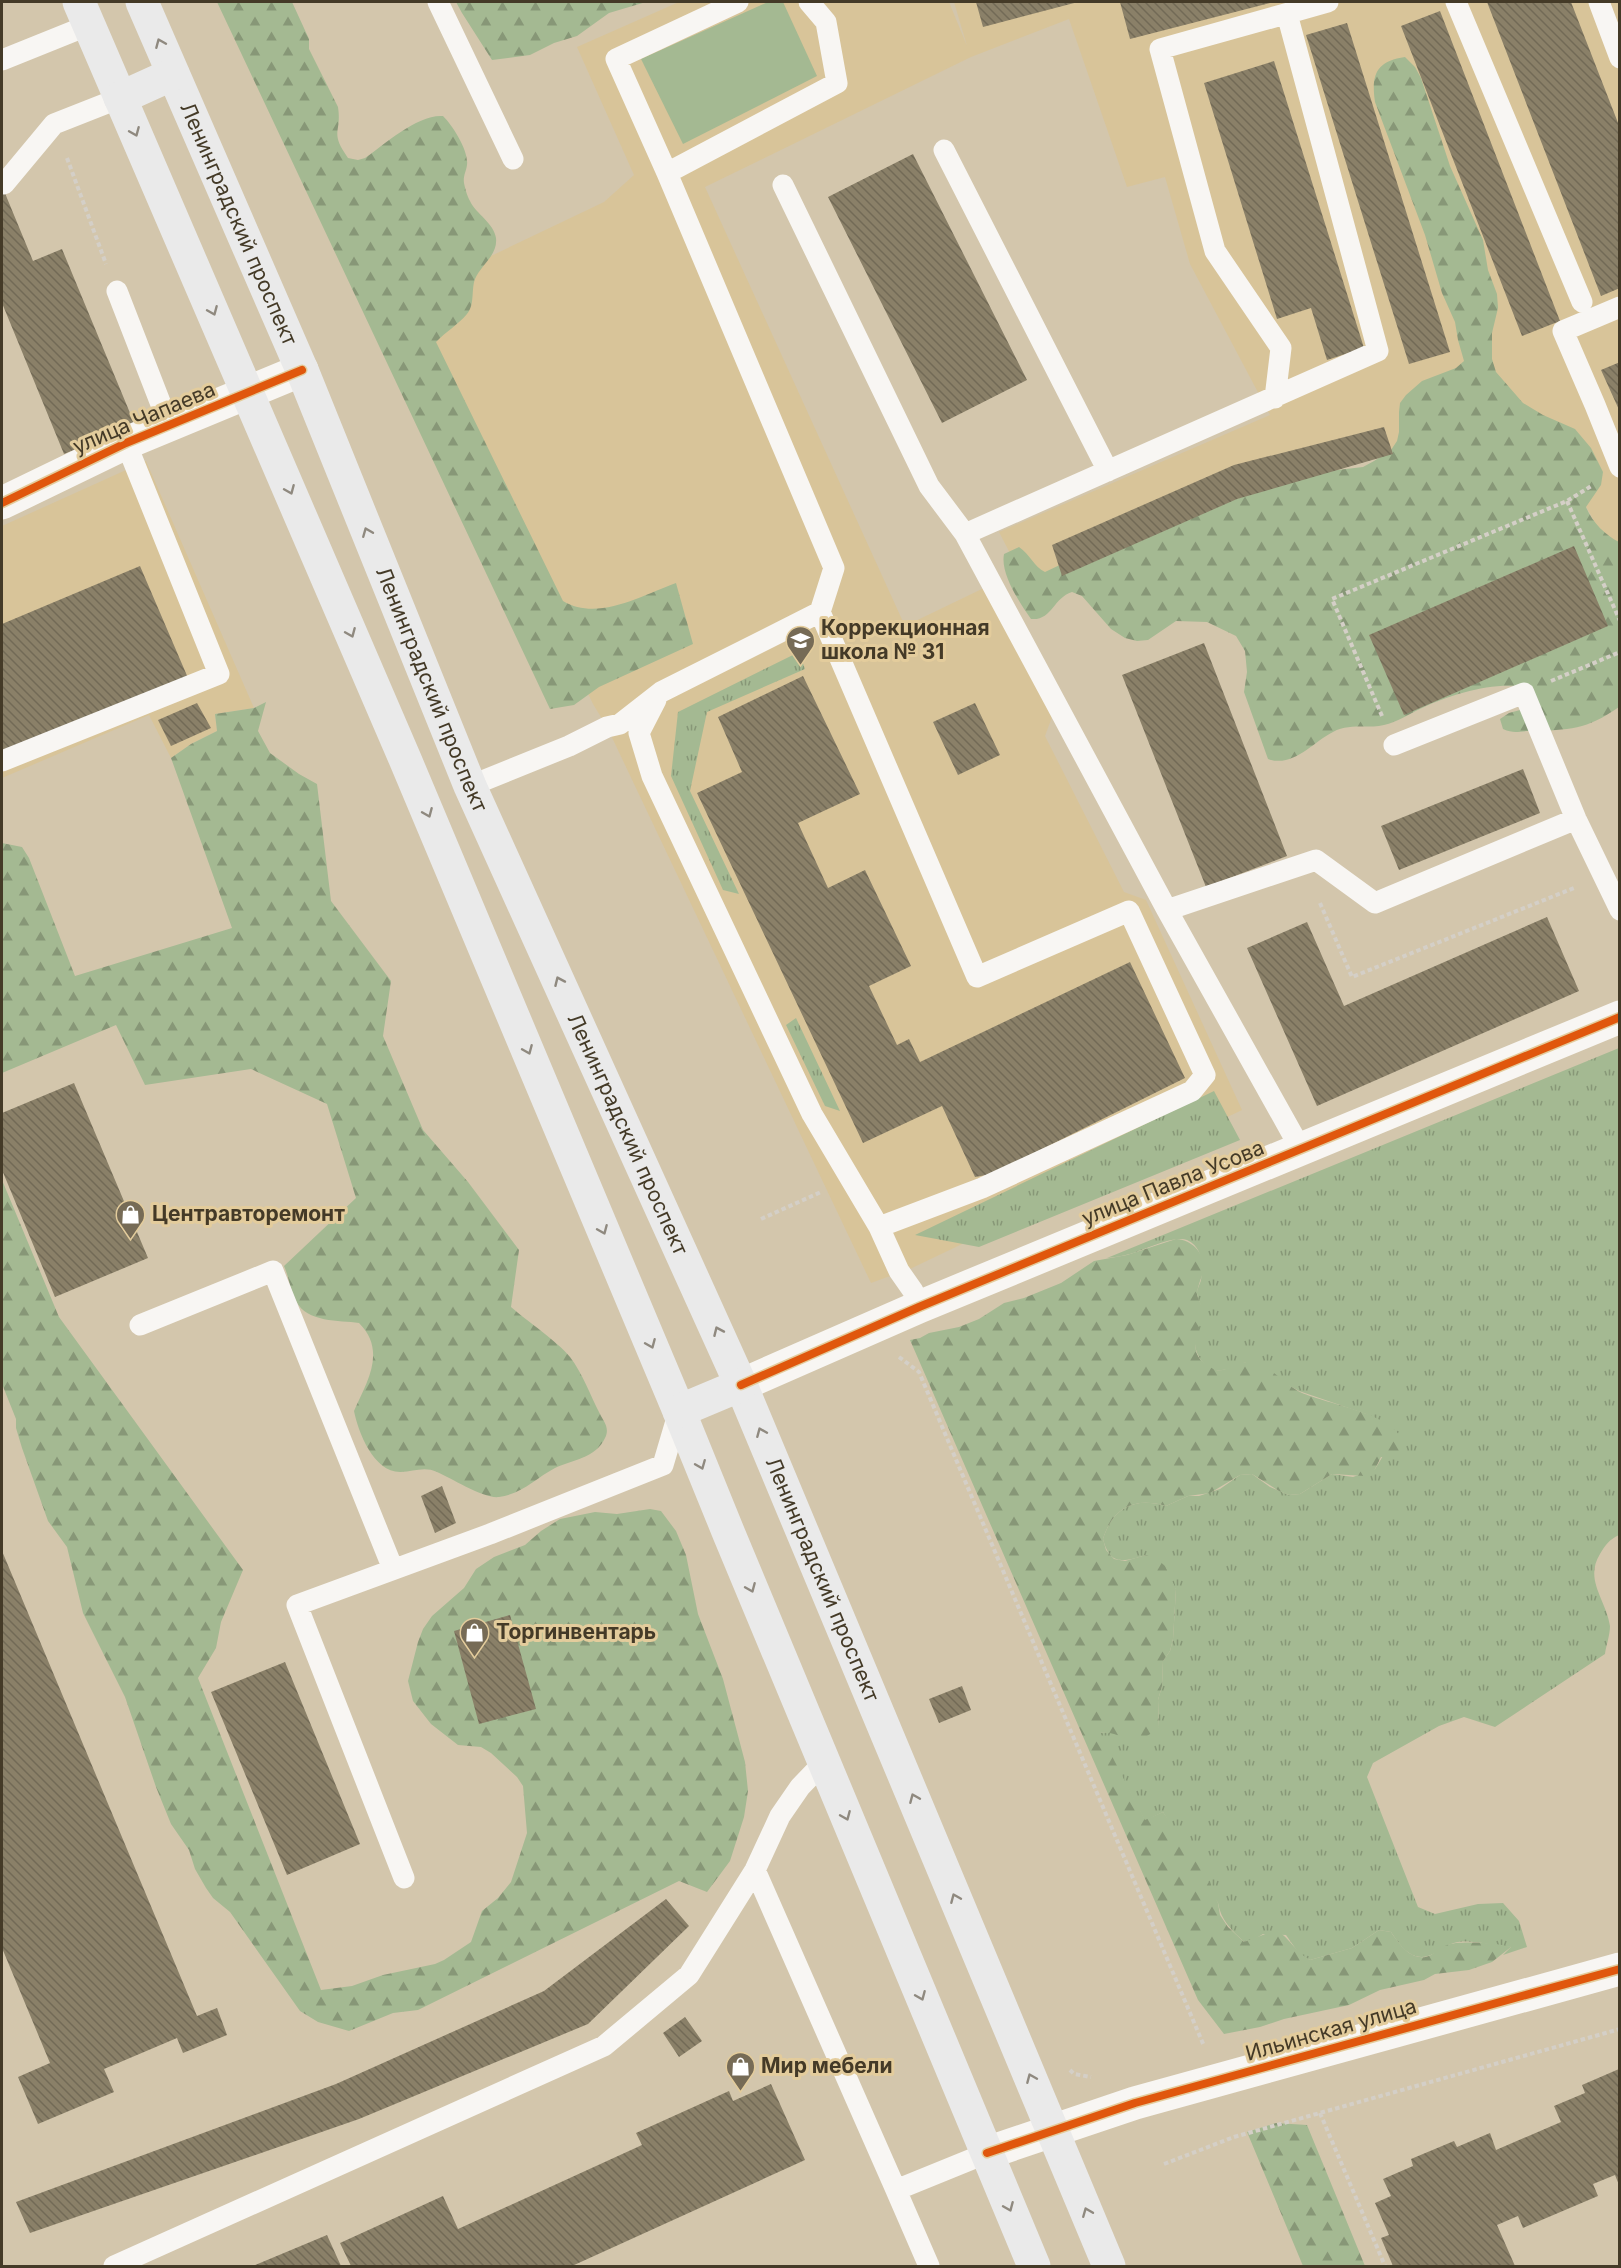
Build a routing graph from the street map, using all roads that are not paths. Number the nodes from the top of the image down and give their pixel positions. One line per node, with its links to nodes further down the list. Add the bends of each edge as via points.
1 (142, 2): 12 (main road, Ленинградский проспект, one-way to 1)
2 (438, 2): 15 (lane)
3 (738, 2): 16 (lane, via 616,59)
4 (809, 2): 16 (lane, via 826,22 837,83)
5 (1328, 2): 9 (lane)
6 (1456, 2): 20 (lane)
7 (1599, 2): 10 (lane)
8 (84, 13): 11 (lane); 13 (main road)
9 (1287, 14): 24 (lane, via 1378,351); 24 (lane, via 1160,49 1215,251 1281,348)
10 (1620, 58)
11 (2, 60)
12 (173, 74): 13 (main road); 22 (main road, Ленинградский проспект)
13 (120, 98): 17 (lane, via 54,124); 23 (main road, one-way to 23)
14 (944, 150): 28 (lane)
15 (513, 159)
16 (668, 173): 31 (lane, via 834,568)
17 (4, 184)
18 (783, 185): 30 (lane, via 928,486)
19 (117, 291): 25 (lane)
20 (1582, 302)
21 (1620, 307): 27 (lane, via 1563,331)
22 (302, 370): 23 (street, улица Чапаева); 35 (main road, Ленинградский проспект, one-way to 22)
23 (248, 393): 25 (street, улица Чапаева); 45 (main road, one-way to 45)
24 (1275, 398): 28 (lane)
25 (169, 425): 26 (street, улица Чапаева)
26 (126, 442): 29 (street, улица Чапаева); 34 (lane, via 219,674)
27 (1620, 467)
28 (1108, 471): 30 (lane)
29 (2, 503)
30 (965, 534): 37 (lane)
31 (820, 612): 32 (lane); 41 (lane, via 977,977 1129,910 1205,1075 1192,1091 982,1188)
32 (661, 692): 35 (lane, via 620,724); 41 (lane, via 639,733 652,776 812,1114)
33 (1394, 745): 36 (lane, via 1524,693)
34 (2, 761)
35 (470, 786): 44 (main road, Ленинградский проспект, one-way to 35)
36 (1576, 819): 37 (lane, via 1375,903 1316,860); 38 (lane)
37 (1167, 910): 40 (lane, via 1294,1137)
38 (1620, 910)
39 (1620, 1017): 40 (street, улица Павла Усова)
40 (1297, 1150): 42 (street, улица Павла Усова)
41 (879, 1227): 42 (lane)
42 (918, 1307): 44 (street, улица Павла Усова)
43 (140, 1325): 46 (lane, via 273,1270)
44 (741, 1385): 45 (main road); 51 (main road, Ленинградский проспект, one-way to 44)
45 (679, 1411): 46 (lane, via 663,1465); 47 (main road, one-way to 47)
46 (393, 1569): 49 (lane, via 297,1605)
47 (824, 1762): 48 (lane, via 780,1816); 52 (main road, one-way to 52)
48 (755, 1870): 53 (lane); 54 (lane, via 689,1975 604,2046)
49 (404, 1878)
50 (1620, 1969): 51 (street, Ильинская улица, via 1135,2103)
51 (1054, 2132): 52 (street, Ильинская улица); 57 (main road, Ленинградский проспект, one-way to 51)
52 (987, 2153): 53 (lane); 56 (main road, one-way to 56)
53 (896, 2190): 55 (lane)
54 (114, 2266)
55 (930, 2266)
56 (1034, 2266)
57 (1109, 2266)

